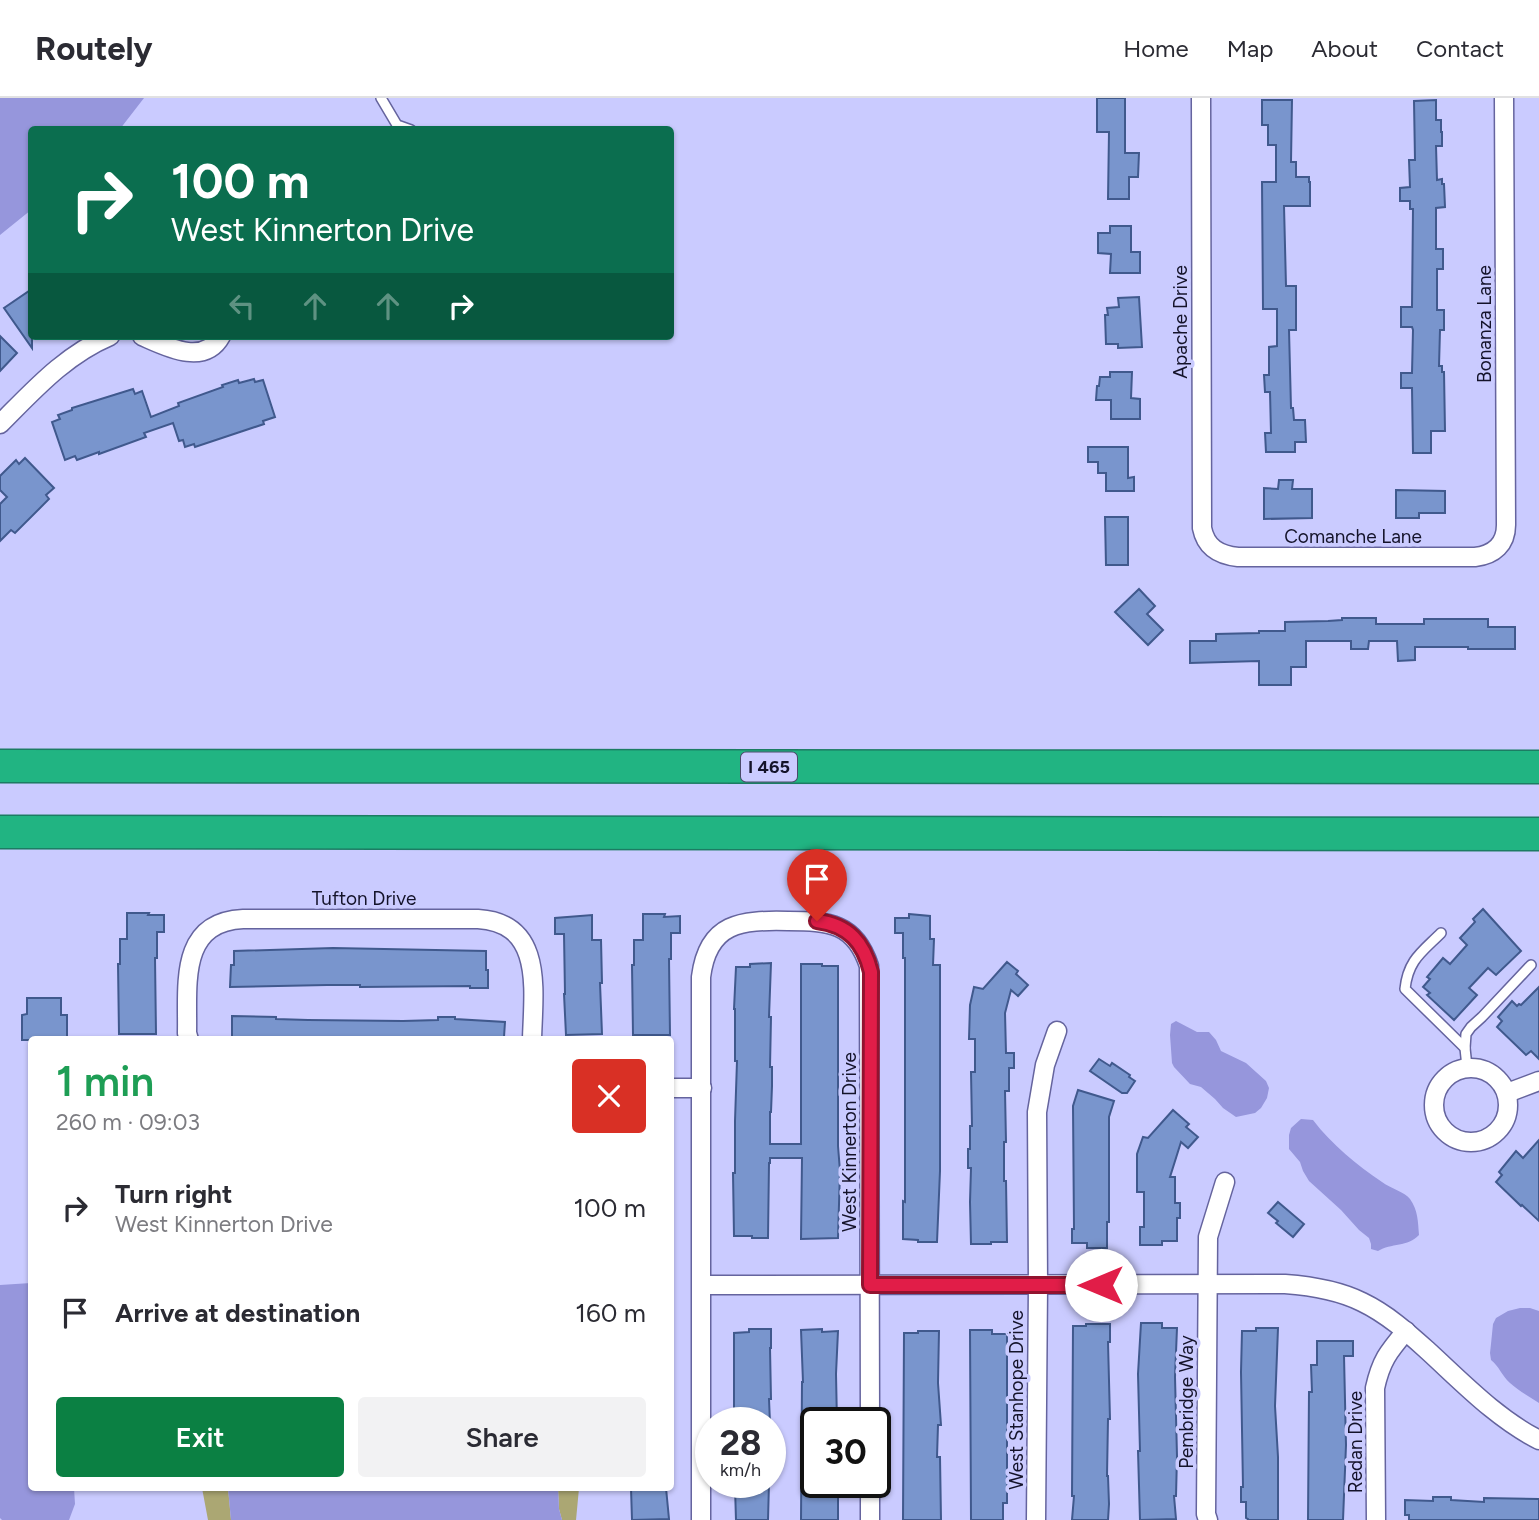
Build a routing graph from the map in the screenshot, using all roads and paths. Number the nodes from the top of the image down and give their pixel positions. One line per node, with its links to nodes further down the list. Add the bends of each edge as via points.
1 (381, 98): 4 (lane)
2 (1201, 98): 9 (street, Apache Drive, via 1202,528)
3 (1504, 98): 10 (street, Bonanza Lane, via 1506,530)
4 (400, 126)
5 (102, 340): 8 (street, via 53,371)
6 (151, 340): 7 (street, via 185,353 205,350)
7 (218, 340)
8 (0, 424)
9 (1208, 545): 10 (street, Comanche Lane, via 1238,557 1475,557)
10 (1498, 548)
11 (0, 765): 12 (highway, I 465)
12 (1539, 767)
13 (0, 832): 14 (highway)
14 (1539, 834)
15 (1441, 933): 20 (lane, via 1414,960 1405,989)
16 (1531, 965): 20 (lane, via 1471,1027)
17 (1057, 1031): 30 (street, West Stanhope Drive, via 1037,1112)
18 (188, 1036): 19 (street, Tufton Drive, via 192,953 211,929 243,919 478,919 499,923 520,939 533,969)
19 (532, 1036)
20 (1465, 1048): 21 (lane)
21 (1467, 1067): 25 (street, via 1491,1073); 25 (street, via 1445,1077 1434,1099 1438,1122 1456,1139 1480,1141 1500,1128 1506,1118)
22 (1539, 1081): 25 (street)
23 (674, 1088): 24 (street)
24 (702, 1088): 28 (street, West Kinnerton Drive); 29 (street, West Kinnerton Drive, via 702,966 721,934 753,921 827,922 856,939 869,966)
25 (1507, 1093)
26 (1225, 1182): 27 (street, Pembridge Way, via 1208,1237)
27 (1206, 1284): 30 (street); 31 (street, via 1285,1284 1329,1290 1364,1303); 38 (street, Pembridge Way)
28 (702, 1285): 29 (street); 35 (street, West Kinnerton Drive)
29 (870, 1285): 30 (street); 32 (street, West Kinnerton Drive)
30 (1038, 1285): 37 (street, West Stanhope Drive)
31 (1406, 1331): 33 (street, via 1492,1408); 39 (street, Redan Drive, via 1387,1353 1375,1388)
32 (870, 1407)
33 (1539, 1440)
34 (870, 1498): 36 (street)
35 (701, 1520)
36 (870, 1520)
37 (1036, 1520)
38 (1208, 1520)
39 (1376, 1520)

